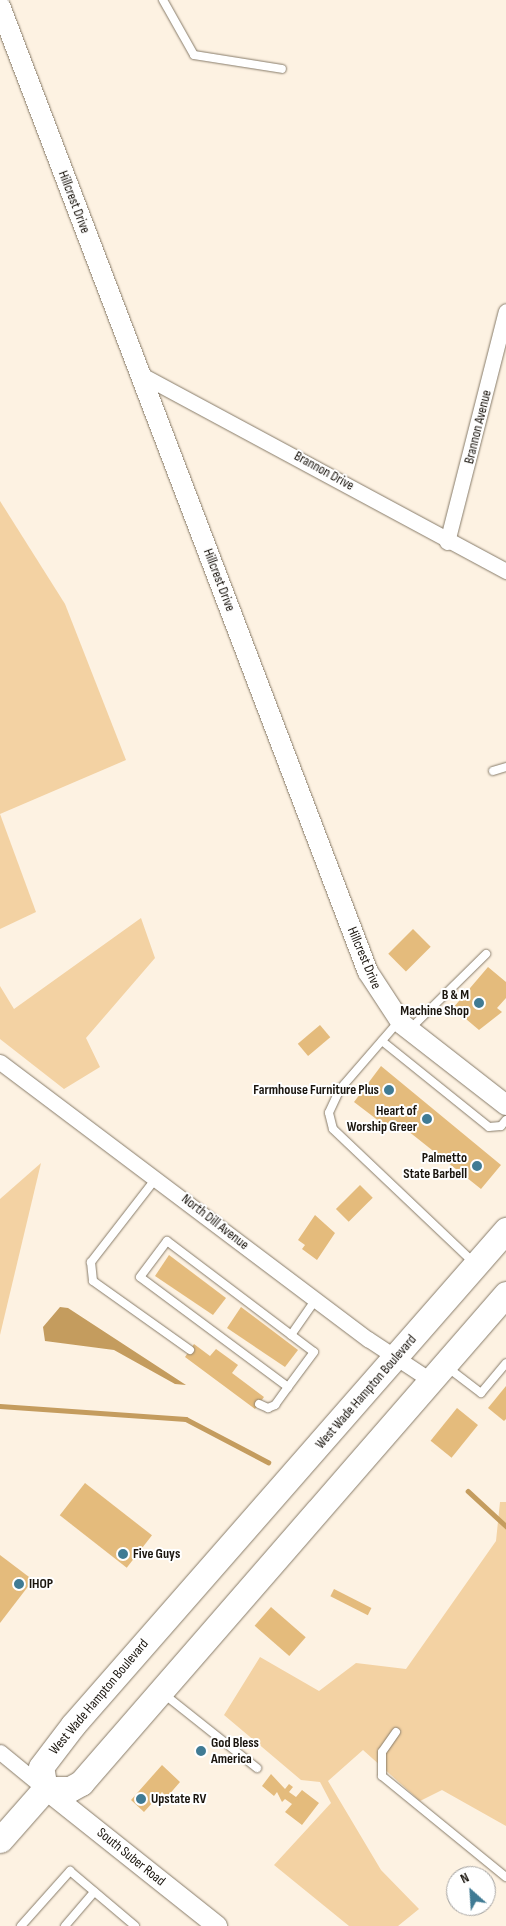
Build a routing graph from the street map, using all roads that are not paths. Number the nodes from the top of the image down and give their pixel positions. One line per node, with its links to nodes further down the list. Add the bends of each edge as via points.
1 (163, 0): 3 (lane, via 194,54)
2 (0, 6): 5 (street, Hillcrest Drive)
3 (282, 69)
4 (506, 311): 6 (street, Brannon Avenue)
5 (140, 374): 6 (street, Brannon Drive, via 316,466); 11 (street, Hillcrest Drive, via 368,972)
6 (447, 542): 7 (street, Brannon Drive)
7 (506, 572)
8 (506, 767): 9 (lane)
9 (493, 771)
10 (486, 954): 11 (lane)
11 (404, 1026): 12 (lane); 14 (street, Hillcrest Drive)
12 (382, 1041): 15 (lane, via 489,1127 501,1126); 18 (lane, via 340,1089 329,1113 333,1129)
13 (0, 1062): 16 (street, North Dill Avenue)
14 (506, 1105)
15 (506, 1120)
16 (157, 1177): 20 (street, North Dill Avenue); 22 (lane, via 90,1262 93,1281)
17 (506, 1230): 18 (main road, West Wade Hampton Boulevard)
18 (476, 1264): 23 (main road, West Wade Hampton Boulevard)
19 (505, 1296): 25 (main road)
20 (316, 1299): 21 (lane); 23 (street, North Dill Avenue, via 368,1339)
21 (292, 1335): 26 (lane, via 314,1352); 26 (lane, via 166,1242 140,1277)
22 (190, 1350)
23 (397, 1355): 25 (street, North Dill Avenue); 32 (main road, West Wade Hampton Boulevard, via 73,1725 41,1767)
24 (506, 1363): 25 (lane, via 481,1393)
25 (437, 1372): 28 (main road)
26 (288, 1387): 27 (lane, via 275,1405 268,1408)
27 (259, 1404)
28 (160, 1692): 31 (lane); 32 (main road, via 81,1783 70,1789)
29 (396, 1732): 34 (lane, via 382,1752 382,1776)
30 (0, 1752): 32 (street)
31 (257, 1768)
32 (44, 1789): 33 (main road); 39 (street, South Suber Road)
33 (0, 1840)
34 (506, 1877)
35 (94, 1892): 36 (lane, via 70,1871); 37 (lane); 38 (lane)
36 (21, 1926)
37 (65, 1926)
38 (135, 1926)
39 (217, 1926)

